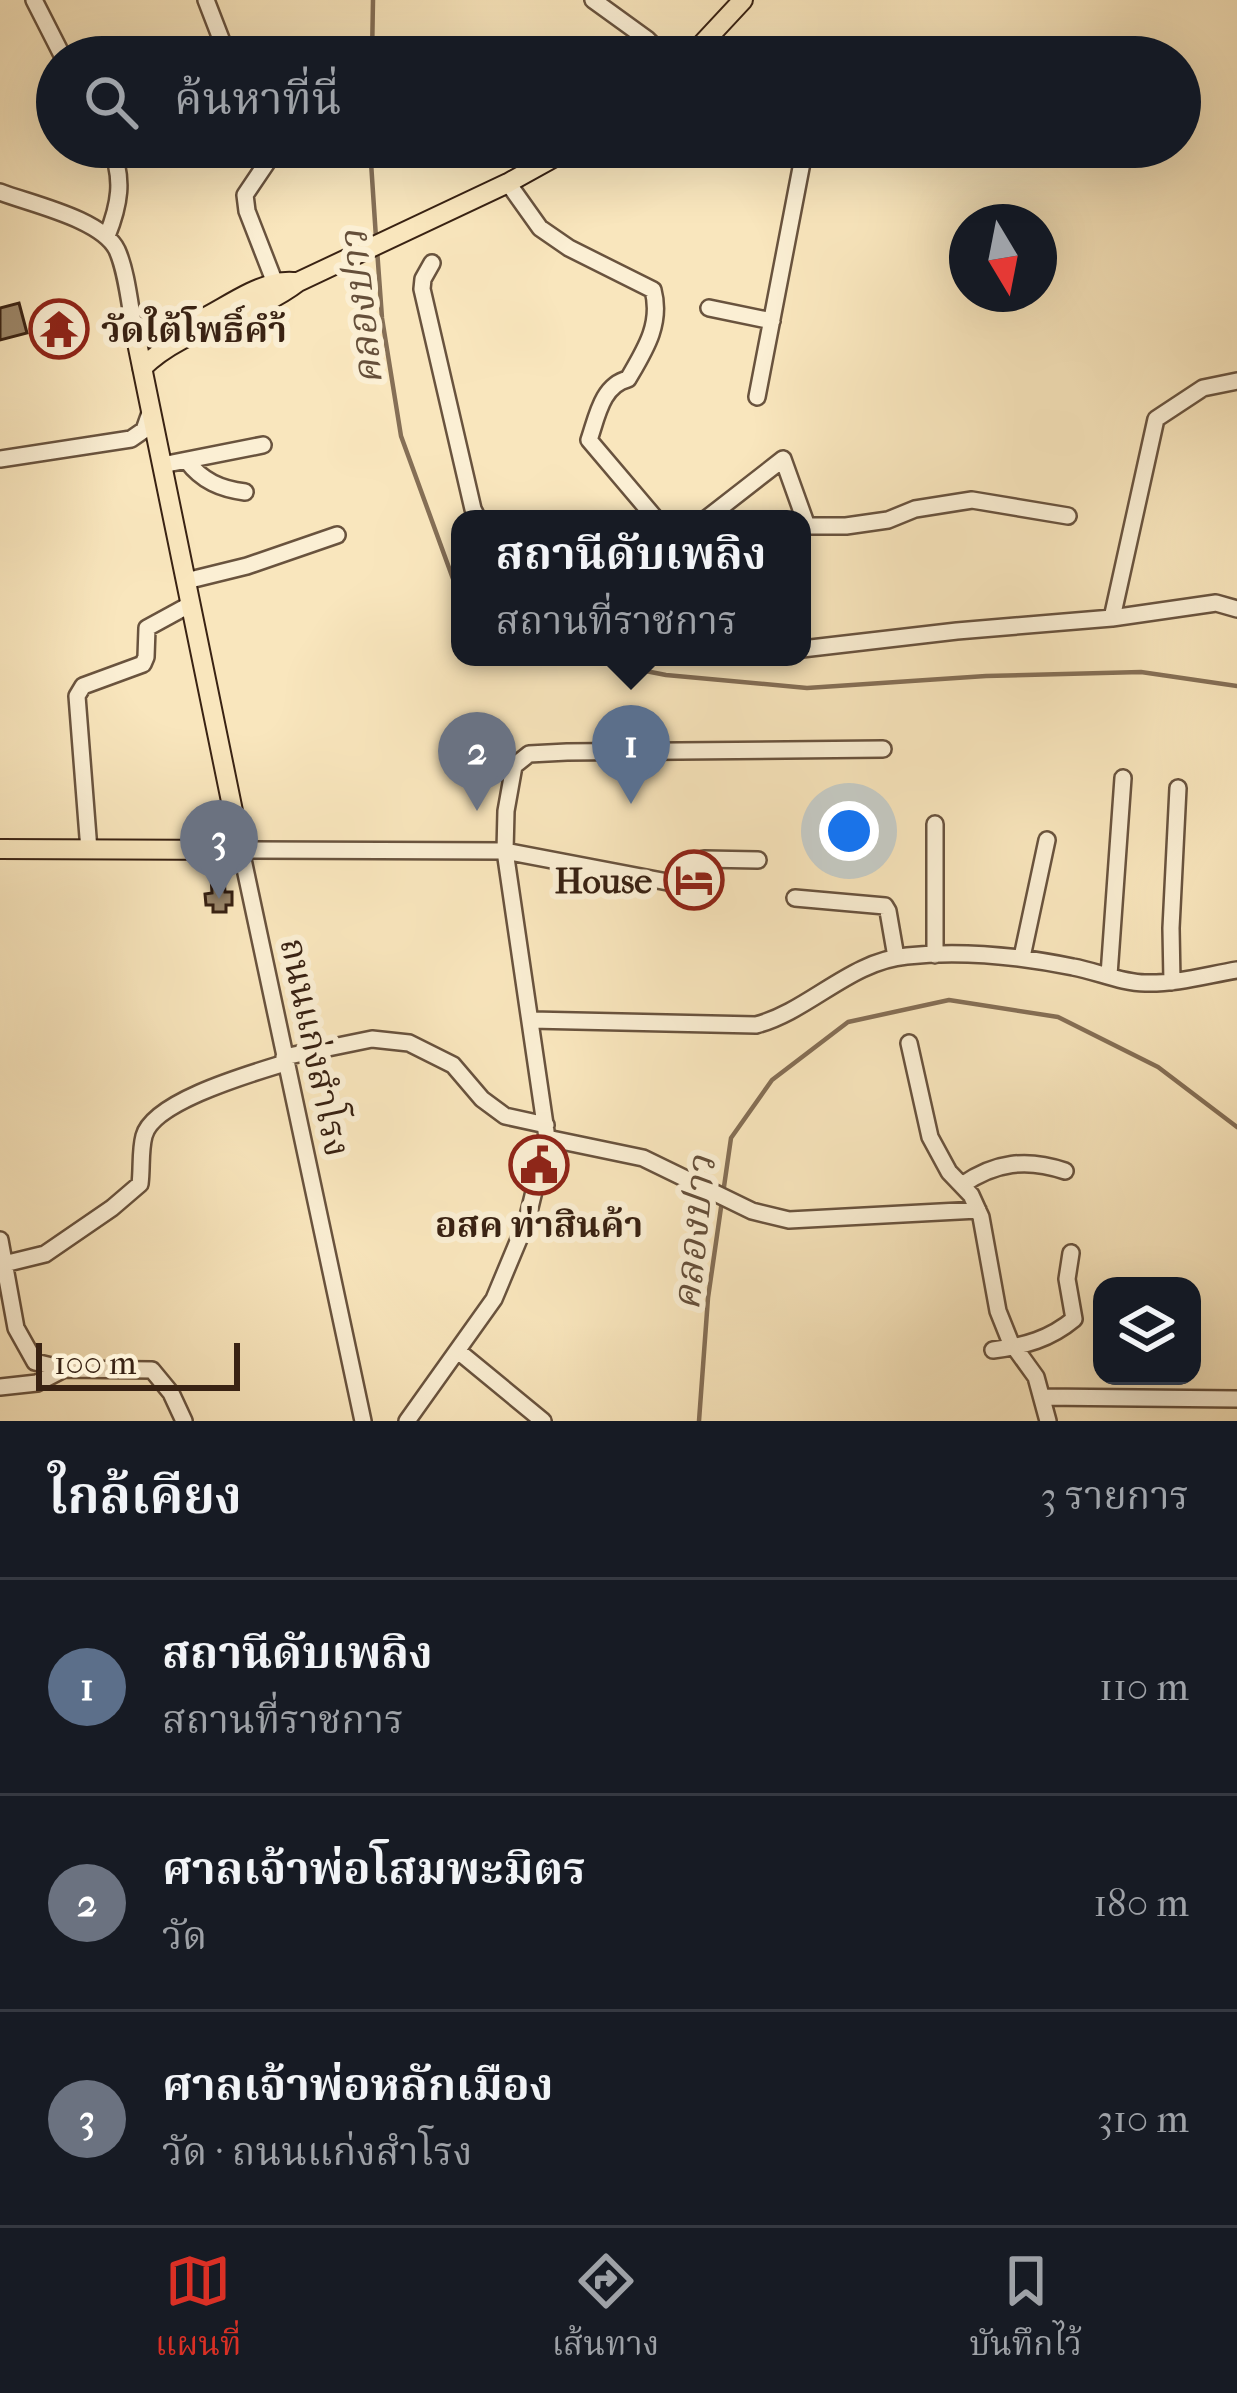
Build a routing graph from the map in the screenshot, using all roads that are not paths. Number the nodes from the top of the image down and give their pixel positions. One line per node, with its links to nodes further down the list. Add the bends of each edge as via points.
1 (34, 0): 5 (street)
2 (206, 0): 6 (street)
3 (593, 0): 7 (street)
4 (743, 0): 8 (main road)
5 (52, 36)
6 (220, 36)
7 (643, 36)
8 (711, 36)
9 (116, 168): 15 (street, via 120,203)
10 (263, 168): 18 (street, via 245,195)
11 (535, 168): 13 (main road)
12 (801, 168): 20 (street)
13 (508, 183): 17 (main road); 33 (street, via 554,238 652,290 658,309 646,347 628,379 605,396 589,440)
14 (0, 193): 15 (street)
15 (107, 236): 21 (street, via 119,254)
16 (432, 263): 32 (street, via 422,289)
17 (298, 282): 18 (main road); 22 (main road)
18 (275, 283): 21 (main road, via 172,332)
19 (709, 308): 20 (street)
20 (772, 321): 24 (street)
21 (135, 333): 22 (main road, ถนนแก่งสำโรง)
22 (142, 368): 25 (main road, ถนนแก่งสำโรง)
23 (1237, 381): 42 (street, via 1203,388 1156,419)
24 (757, 397)
25 (151, 410): 26 (street, via 144,430); 30 (main road, ถนนแก่งสำโรง)
26 (130, 439): 28 (street); 30 (street)
27 (263, 445): 29 (street)
28 (0, 459)
29 (187, 460): 30 (street); 31 (street, via 203,478)
30 (161, 462): 39 (main road, ถนนแก่งสำโรง)
31 (245, 492)
32 (474, 510)
33 (648, 510)
34 (718, 510): 35 (street, via 783,459)
35 (801, 510)
36 (1068, 516): 37 (street, via 972,500 888,520)
37 (811, 526)
38 (337, 536): 39 (street)
39 (186, 581): 40 (main road, ถนนแก่งสำโรง)
40 (191, 604): 50 (street, via 147,628 143,664 83,686 77,696); 51 (main road, ถนนแก่งสำโรง)
41 (1237, 609): 42 (street, via 1216,603)
42 (1112, 618): 43 (street)
43 (811, 648)
44 (883, 749): 52 (street, via 529,754 514,766)
45 (1123, 778): 59 (street)
46 (1178, 788): 60 (street)
47 (935, 824): 55 (street)
48 (1047, 840): 57 (street)
49 (0, 849): 50 (main road)
50 (88, 850): 51 (main road)
51 (241, 850): 52 (street); 63 (street, ถนนแก่งสำโรง)
52 (505, 851): 53 (street, via 699,888 704,859); 61 (street)
53 (758, 860)
54 (795, 898): 56 (street, via 885,906)
55 (935, 955): 56 (street); 57 (street)
56 (896, 957): 61 (street, via 756,1025)
57 (1022, 957): 59 (street)
58 (1237, 970): 60 (street)
59 (1109, 975): 60 (street)
60 (1172, 982)
61 (531, 1020): 64 (street)
62 (909, 1042): 66 (street, via 930,1137)
63 (285, 1060): 64 (street, via 372,1039 410,1042 453,1065 505,1115); 70 (street, via 159,1115 144,1133 140,1184 45,1254); 79 (street, ถนนแก่งสำโรง)
64 (547, 1132): 67 (street, via 644,1158 790,1220); 73 (street, via 527,1220)
65 (1065, 1171): 66 (street, via 1012,1163)
66 (962, 1185): 67 (street)
67 (978, 1210): 71 (street, via 998,1311)
68 (0, 1240): 70 (street)
69 (1071, 1253): 71 (street, via 1074,1318 1054,1335)
70 (3, 1265): 74 (street, via 16,1328 35,1362)
71 (1015, 1347): 72 (street); 76 (street)
72 (994, 1350)
73 (458, 1351): 80 (street); 81 (street)
74 (64, 1369): 75 (street, via 37,1383); 78 (street, via 152,1370)
75 (0, 1387)
76 (1042, 1397): 77 (street); 82 (street)
77 (1237, 1399)
78 (184, 1421)
79 (363, 1421)
80 (407, 1421)
81 (543, 1421)
82 (1048, 1421)

